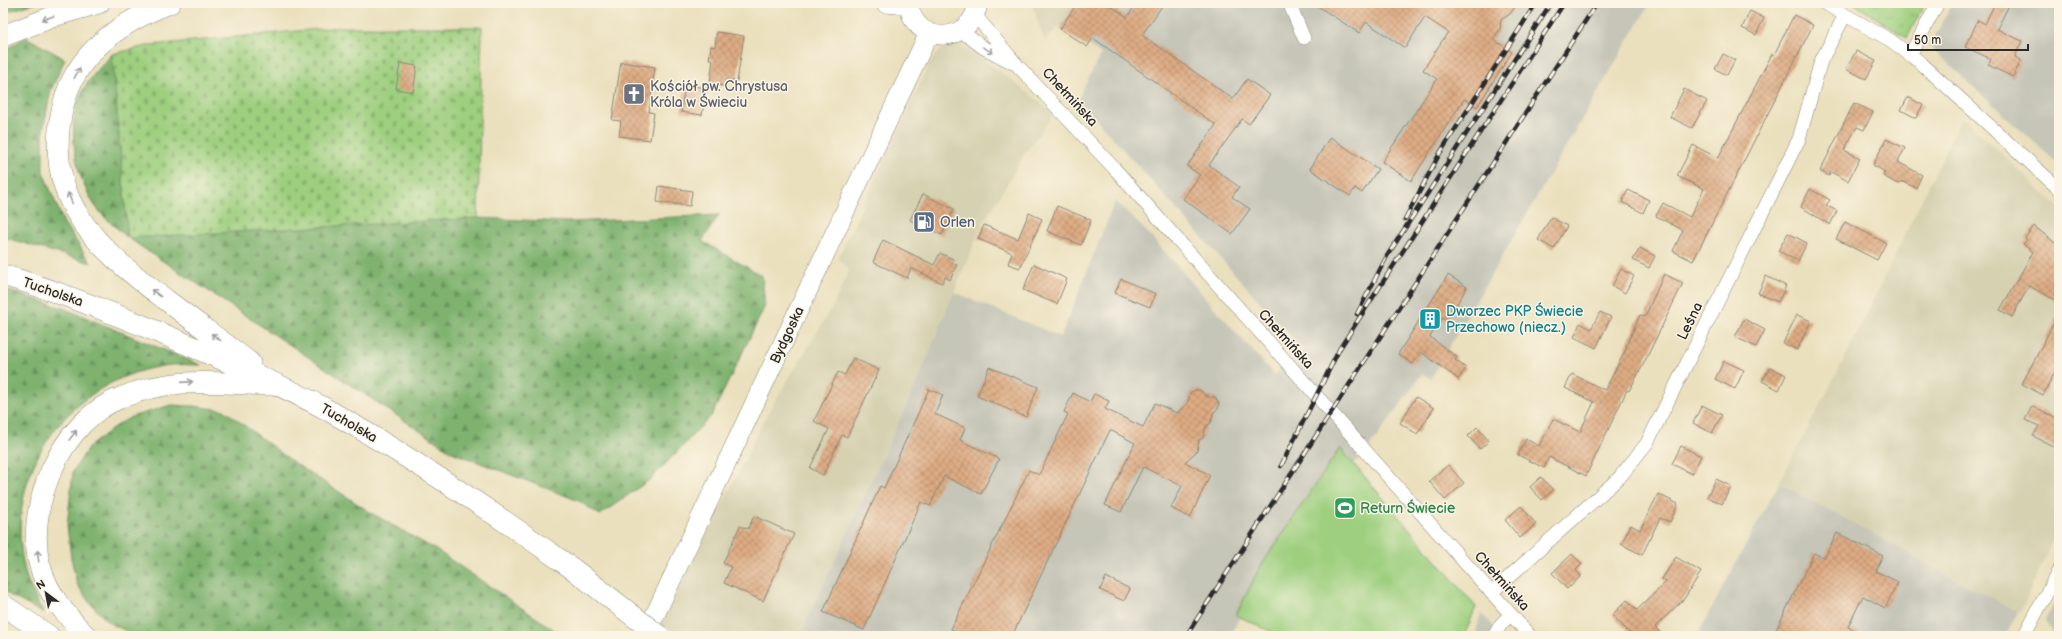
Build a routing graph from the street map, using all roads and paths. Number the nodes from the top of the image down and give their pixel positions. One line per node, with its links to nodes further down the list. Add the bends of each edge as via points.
1 (99, 3): 12 (main road, one-way to 12, via 57,15)
2 (170, 3): 18 (main road, one-way to 2, via 114,259 85,227 64,183 60,167 58,132 65,98 81,66 95,48 122,25)
3 (886, 3): 7 (street)
4 (1289, 3): 13 (street)
5 (1824, 3): 9 (street)
6 (1938, 3): 14 (street)
7 (909, 4): 11 (street, via 912,16 919,26)
8 (977, 9): 10 (street, via 970,24); 15 (street, Chełmińska)
9 (1845, 15): 14 (street, via 1890,40); 20 (street, Leśna, via 1821,62 1799,139 1647,443 1620,477)
10 (961, 31): 11 (street, via 940,36); 15 (street, Chełmińska, one-way to 15, via 984,48)
11 (929, 33): 25 (street, Bydgoska)
12 (3, 36)
13 (1304, 38)
14 (1910, 55): 16 (street)
15 (1016, 65): 20 (street, Chełmińska, via 1114,168)
16 (2059, 189)
17 (3, 275): 18 (main road, Tucholska, via 61,293 147,327)
18 (281, 386): 24 (main road, one-way to 18, via 61,610 47,587 40,565 36,538 46,483 60,452 79,426 105,405 147,388 200,381); 26 (main road, Tucholska, bridge, via 326,409 437,476 573,569)
19 (2059, 570): 29 (street)
20 (1492, 593): 22 (street, Chełmińska)
21 (3, 605): 23 (main road)
22 (1511, 614): 27 (street); 28 (street, Chełmińska)
23 (49, 636)
24 (86, 636)
25 (645, 636)
26 (659, 636)
27 (1494, 636)
28 (1530, 636)
29 (2024, 636)

